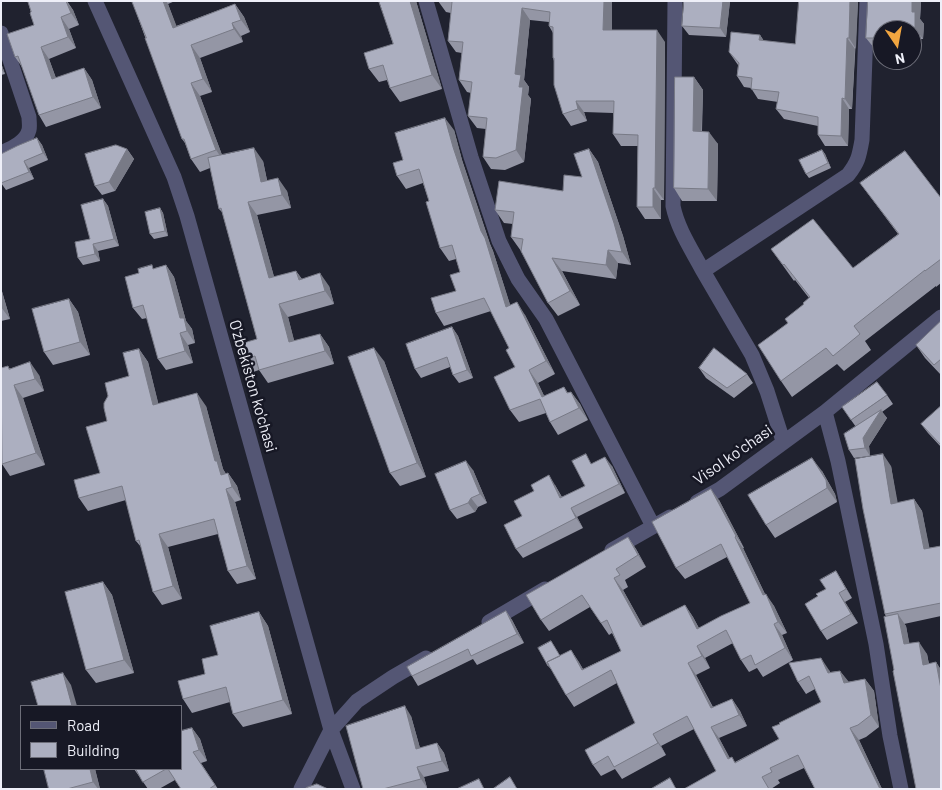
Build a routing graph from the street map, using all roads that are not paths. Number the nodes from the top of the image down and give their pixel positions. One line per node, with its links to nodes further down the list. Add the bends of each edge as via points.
1 (94, 1): 16 (street, O'zbekiston ko'chasi, via 174,177 187,216)
2 (426, 1): 11 (street, via 471,157 499,240 518,279 546,319)
3 (675, 1): 7 (street, via 673,206 679,227)
4 (867, 1): 7 (street, via 862,140 856,165 848,175)
5 (1, 33): 6 (street, via 29,117 26,136)
6 (1, 153)
7 (704, 271): 10 (street, via 752,355)
8 (941, 317): 9 (street, Visol koʻchasi)
9 (824, 412): 10 (street, Visol koʻchasi); 19 (street, via 838,461 876,644)
10 (784, 441): 11 (street, Visol koʻchasi, via 720,488)
11 (653, 526): 12 (street, Visol koʻchasi)
12 (596, 560)
13 (554, 584): 14 (street)
14 (478, 628)
15 (436, 652): 16 (street, via 357,701)
16 (331, 730): 17 (street); 18 (street, O'zbekiston ko'chasi)
17 (301, 789)
18 (353, 789)
19 (901, 789)

